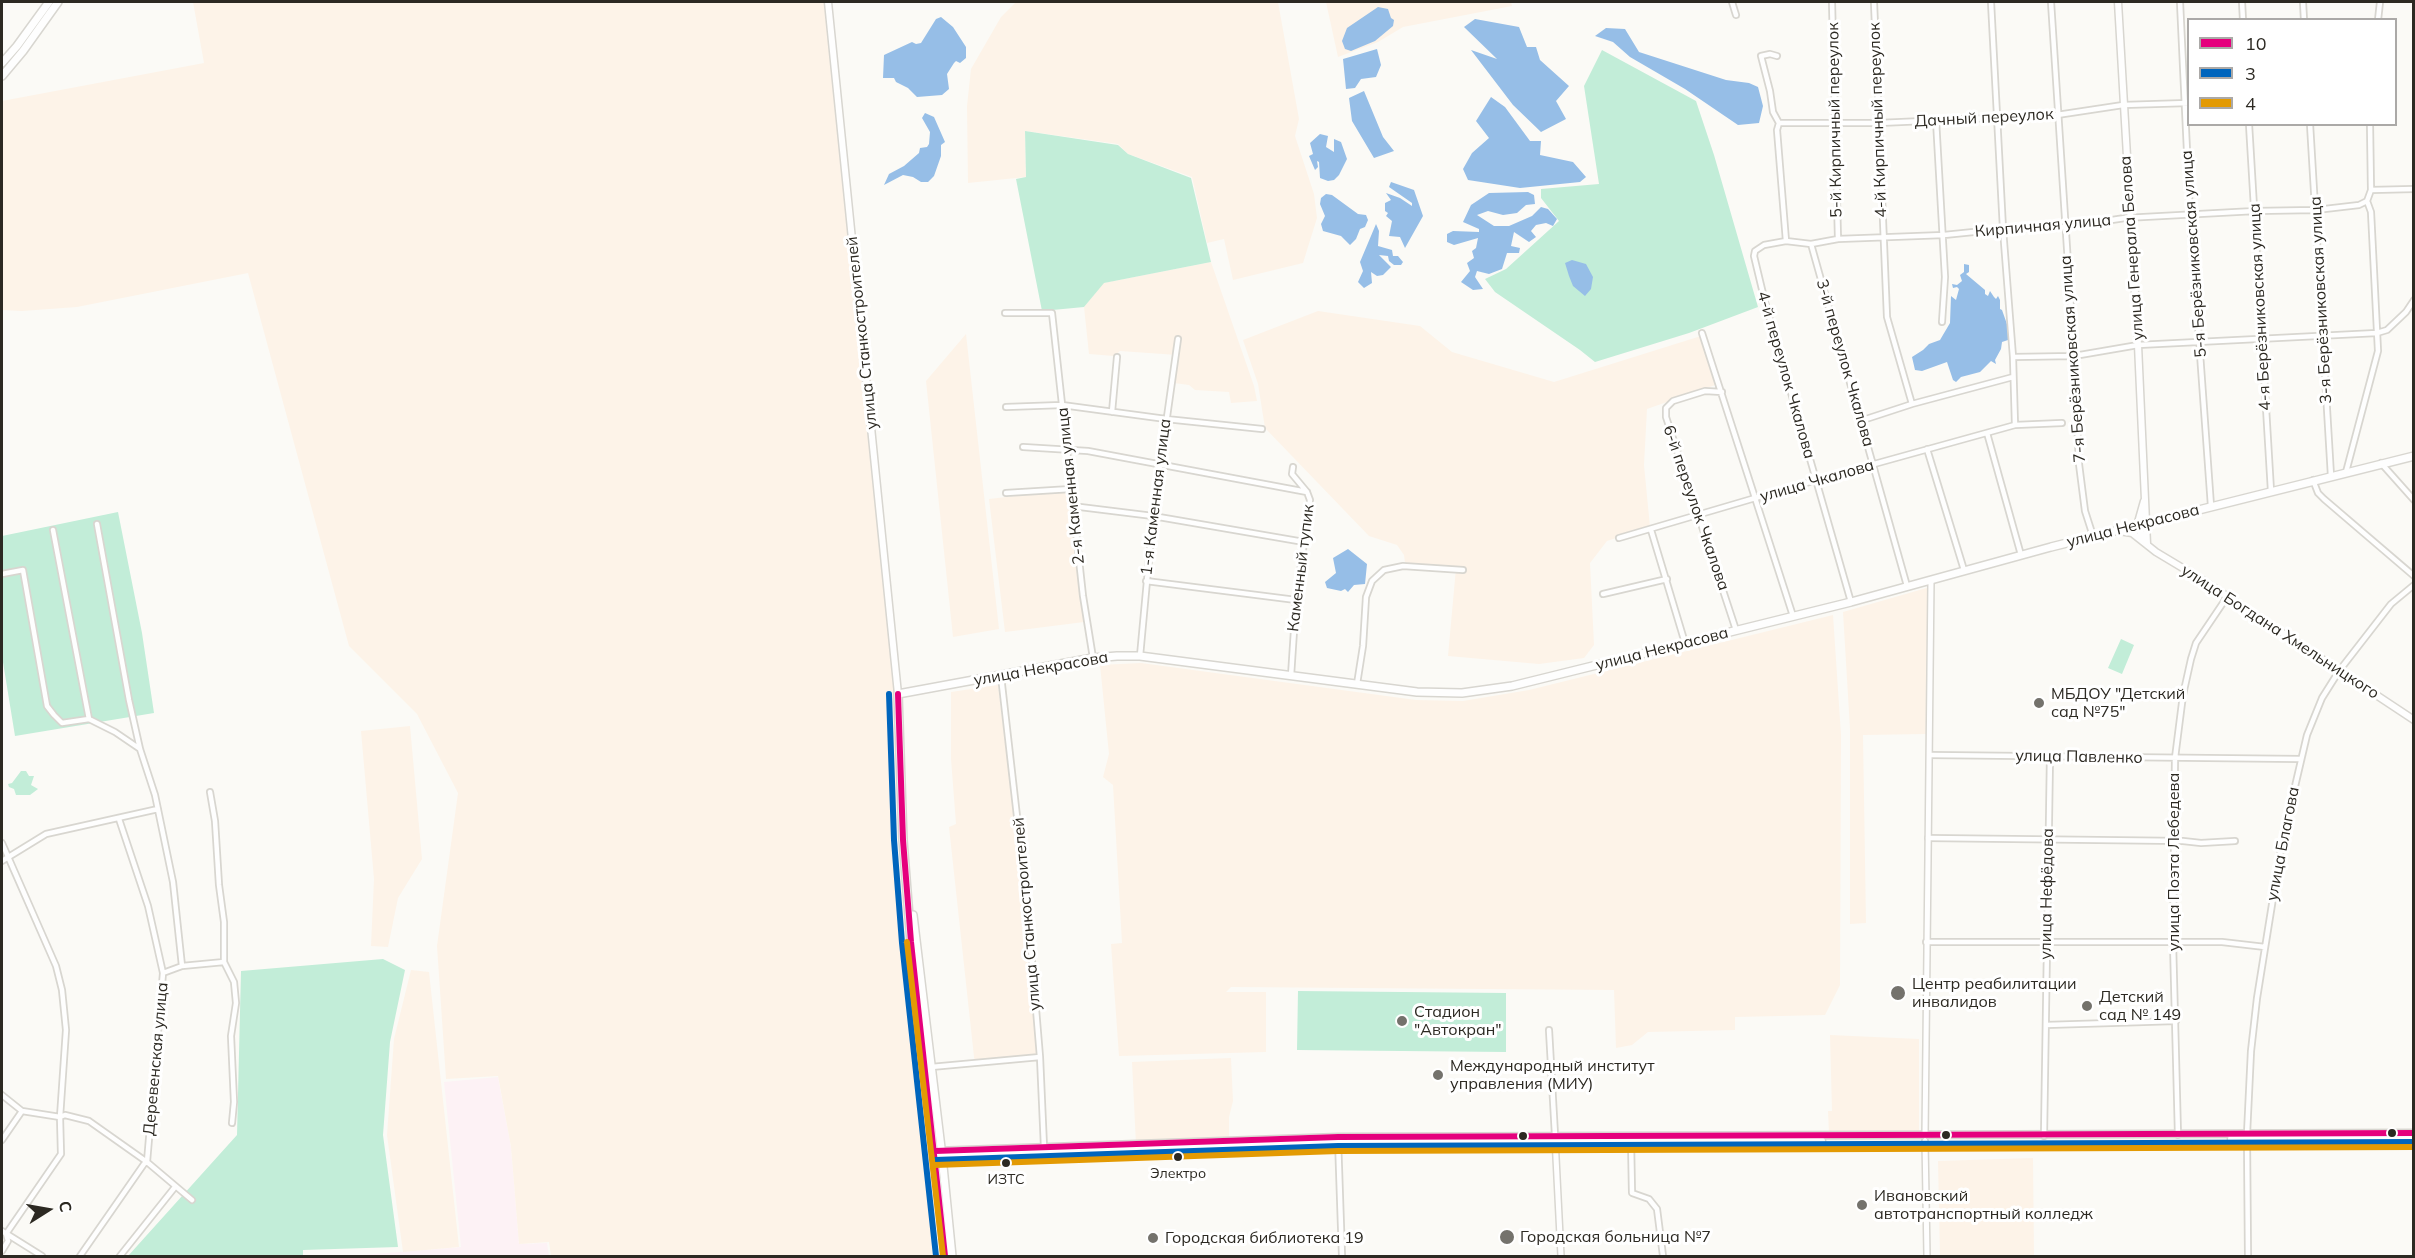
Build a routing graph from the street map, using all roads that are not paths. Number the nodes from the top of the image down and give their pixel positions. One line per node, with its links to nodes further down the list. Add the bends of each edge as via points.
1 (49, 2): 19 (main road)
2 (58, 2): 20 (main road)
3 (828, 2): 129 (main road, улица Станкостроителей)
4 (1732, 2): 14 (street)
5 (1832, 2): 28 (street, 5-й Кирпичный переулок)
6 (1874, 2): 27 (street, 4-й Кирпичный переулок)
7 (1991, 2): 24 (street)
8 (2051, 2): 23 (street, 7-я Берёзниковская улица)
9 (2118, 2): 22 (main road, улица Генерала Белова)
10 (2180, 2): 21 (street, 5-я Берёзниковская улица)
11 (2242, 2): 15 (street)
12 (2303, 2): 16 (street)
13 (2380, 2): 17 (street)
14 (1736, 15)
15 (2243, 18)
16 (2304, 18)
17 (2378, 18)
18 (1777, 56): 26 (street, via 1761,56)
19 (2, 63)
20 (2, 76)
21 (2187, 103): 22 (street, Дачный переулок)
22 (2123, 105): 23 (street, Дачный переулок); 39 (main road, улица Генерала Белова)
23 (2057, 115): 24 (street, Дачный переулок); 40 (street, 7-я Берёзниковская улица)
24 (1998, 117): 25 (street, Дачный переулок); 41 (street)
25 (1936, 120): 27 (street, Дачный переулок); 42 (street)
26 (1779, 123): 28 (street, Дачный переулок); 45 (street)
27 (1879, 123): 28 (street, Дачный переулок); 43 (street, 4-й Кирпичный переулок)
28 (1836, 124): 44 (street, 5-й Кирпичный переулок)
29 (2188, 126): 38 (street, 5-я Берёзниковская улица)
30 (2249, 126): 37 (street, 4-я Берёзниковская улица)
31 (2310, 126): 36 (street, 3-я Берёзниковская улица)
32 (2370, 126): 34 (street)
33 (2414, 189): 34 (street)
34 (2371, 190): 35 (street)
35 (2367, 201): 36 (street, Кирпичная улица); 52 (street, via 2371,212)
36 (2316, 210): 37 (street, Кирпичная улица); 53 (street, 3-я Берёзниковская улица)
37 (2254, 211): 38 (street, Кирпичная улица); 55 (street, 4-я Берёзниковская улица)
38 (2190, 215): 39 (street, Кирпичная улица); 56 (street, 5-я Берёзниковская улица)
39 (2130, 218): 40 (street, Кирпичная улица); 57 (main road, улица Генерала Белова)
40 (2065, 227): 41 (street, Кирпичная улица); 58 (street, 7-я Берёзниковская улица)
41 (2003, 229): 42 (street, Кирпичная улица); 60 (street)
42 (1944, 235): 43 (street, Кирпичная улица); 50 (street)
43 (1883, 237): 44 (street, Кирпичная улица); 63 (street, 4-й Кирпичный переулок, via 1887,317)
44 (1838, 239): 46 (street, Кирпичная улица)
45 (1786, 241): 46 (street, Кирпичная улица); 47 (street, Кирпичная улица)
46 (1811, 244): 68 (street, 3-й переулок Чкалова)
47 (1755, 251): 84 (street, 4-й переулок Чкалова, via 1765,302)
48 (2414, 300): 52 (street, via 2387,330)
49 (1005, 313): 64 (street, 2-я Каменная улица, via 1052,313)
50 (1942, 322)
51 (1702, 333): 62 (street)
52 (2377, 333): 53 (street); 81 (street, via 2378,351)
53 (2323, 335): 55 (street); 82 (street, 3-я Берёзниковская улица)
54 (1178, 339): 67 (street, 1-я Каменная улица)
55 (2260, 340): 56 (street); 86 (street, 4-я Берёзниковская улица)
56 (2200, 344): 57 (street); 93 (street, 5-я Берёзниковская улица)
57 (2139, 345): 58 (street); 89 (main road, улица Генерала Белова)
58 (2074, 356): 60 (street); 102 (street, 7-я Берёзниковская улица, via 2079,464 2085,511)
59 (1117, 357): 66 (street)
60 (2013, 357): 61 (street)
61 (2013, 377): 63 (street); 70 (street)
62 (1722, 392): 90 (street); 94 (street, 6-й переулок Чкалова, via 1705,391 1673,401 1666,408)
63 (1912, 404): 68 (street)
64 (1062, 405): 65 (street); 66 (street); 74 (street, 2-я Каменная улица)
65 (1006, 407)
66 (1112, 412): 67 (street)
67 (1166, 419): 71 (street); 77 (street, 1-я Каменная улица)
68 (1860, 421): 79 (street, 3-й переулок Чкалова)
69 (2062, 423): 70 (street, улица Чкалова)
70 (2014, 425): 72 (street, улица Чкалова)
71 (1262, 429)
72 (1987, 433): 75 (street, улица Чкалова); 106 (street)
73 (1023, 447): 74 (street)
74 (1066, 448): 77 (street); 85 (street, 2-я Каменная улица)
75 (1927, 449): 79 (street, улица Чкалова); 108 (street)
76 (2414, 456): 78 (main road, улица Некрасова)
77 (1160, 464): 87 (street); 95 (street, 1-я Каменная улица)
78 (2380, 464): 81 (main road, улица Некрасова); 91 (street)
79 (1874, 465): 84 (street, улица Чкалова); 115 (street, 3-й переулок Чкалова)
80 (1293, 467): 87 (street, Каменный тупик, via 1292,474)
81 (2346, 472): 82 (main road, улица Некрасова)
82 (2331, 476): 83 (main road, улица Некрасова)
83 (2313, 480): 86 (main road, улица Некрасова); 110 (street, via 2324,499)
84 (1816, 481): 90 (street, улица Чкалова); 119 (street, 4-й переулок Чкалова)
85 (1071, 489): 88 (street); 92 (street, 2-я Каменная улица)
86 (2271, 490): 93 (main road, улица Некрасова)
87 (1307, 492): 104 (street, Каменный тупик, via 1310,501)
88 (1006, 493)
89 (2145, 495): 97 (main road, улица Генерала Белова); 98 (main road, улица Генерала Белова)
90 (1756, 498): 94 (street, улица Чкалова); 120 (street)
91 (2414, 500)
92 (1072, 506): 95 (street); 124 (street, 2-я Каменная улица)
93 (2211, 506): 97 (main road, улица Некрасова)
94 (1700, 514): 100 (street, улица Чкалова); 121 (street, 6-й переулок Чкалова)
95 (1153, 516): 104 (street); 113 (street, 1-я Каменная улица)
96 (96, 524): 132 (street, Деревенская улица)
97 (2146, 524): 98 (main road, улица Некрасова); 105 (main road)
98 (2137, 526): 101 (main road, улица Некрасова); 105 (main road, улица Богдана Хмельницкого)
99 (52, 530): 130 (street)
100 (1651, 530): 103 (street, улица Чкалова); 111 (street)
101 (2118, 531): 102 (main road, улица Некрасова); 105 (main road, улица Богдана Хмельницкого, via 2132,533)
102 (2093, 536): 106 (main road, улица Некрасова)
103 (1619, 538)
104 (1304, 542): 118 (street, Каменный тупик)
105 (2147, 544): 117 (main road, улица Богдана Хмельницкого)
106 (2021, 555): 108 (main road, улица Некрасова)
107 (1463, 570): 128 (street, via 1402,566 1384,570 1372,581 1366,597)
108 (1964, 570): 112 (main road, улица Некрасова)
109 (2, 574): 130 (street, via 23,570 47,706 62,723)
110 (2414, 576)
111 (1666, 579): 116 (street); 122 (street)
112 (1931, 580): 115 (main road, улица Некрасова); 133 (street)
113 (1146, 581): 118 (street); 123 (street, 1-я Каменная улица)
114 (2414, 585): 125 (street, улица Благова, via 2391,604)
115 (1907, 586): 119 (main road, улица Некрасова)
116 (1603, 594)
117 (2227, 597): 125 (main road, улица Богдана Хмельницкого); 135 (street, улица Поэта Лебедева, via 2196,643 2191,658)
118 (1296, 600): 127 (street, Каменный тупик)
119 (1851, 602): 120 (main road, улица Некрасова)
120 (1793, 616): 121 (main road, улица Некрасова)
121 (1737, 630): 122 (main road, улица Некрасова)
122 (1685, 643): 128 (main road, улица Некрасова, via 1512,686 1462,693)
123 (1140, 656): 124 (main road, улица Некрасова); 127 (main road, улица Некрасова)
124 (1093, 658): 126 (main road, улица Некрасова)
125 (2339, 670): 131 (main road, улица Богдана Хмельницкого); 136 (street, улица Благова, via 2322,698)
126 (1001, 676): 129 (main road, улица Некрасова); 157 (street, улица Станкостроителей)
127 (1291, 676): 128 (main road, улица Некрасова)
128 (1357, 684)
129 (899, 694): 158 (main road, улица Станкостроителей, via 907,839); 173 (main road, улица Станкостроителей, via 903,840 911,942)
130 (89, 719): 132 (street)
131 (2414, 720)
132 (140, 748): 138 (street, Деревенская улица)
133 (1930, 755): 134 (street, улица Павленко); 140 (street)
134 (2050, 756): 135 (street, улица Павленко); 141 (street, улица Нефёдова)
135 (2175, 758): 136 (street, улица Павленко); 142 (street, улица Поэта Лебедева)
136 (2300, 759): 150 (street, улица Благова)
137 (210, 792): 151 (street, via 224,921)
138 (158, 808): 139 (street); 152 (street, Деревенская улица, via 173,882)
139 (119, 819): 145 (street, via 46,834); 153 (street, Деревенская улица, via 148,906)
140 (1928, 838): 141 (street); 147 (street)
141 (2047, 840): 142 (street); 148 (street, улица Нефёдова)
142 (2173, 841): 143 (street); 149 (street, улица Поэта Лебедева)
143 (2235, 841)
144 (2, 843): 145 (street)
145 (8, 857): 146 (street); 161 (street, via 60,978 66,1030)
146 (2, 861)
147 (1926, 942): 148 (street); 169 (street)
148 (2047, 942): 149 (street); 155 (street, улица Нефёдова)
149 (2172, 942): 150 (street); 154 (street, улица Поэта Лебедева)
150 (2265, 947): 163 (street, улица Благова, via 2251,1051)
151 (224, 962): 152 (street); 162 (street, via 234,982 236,1004 231,1036)
152 (182, 966): 153 (street)
153 (163, 974): 174 (street, Деревенская улица)
154 (2176, 1021): 155 (street); 165 (street, улица Поэта Лебедева)
155 (2046, 1025): 168 (street, улица Нефёдова)
156 (1549, 1030): 166 (street)
157 (1040, 1057): 158 (street); 172 (street, улица Станкостроителей)
158 (931, 1067): 173 (main road, улица Станкостроителей)
159 (2, 1095): 160 (street)
160 (22, 1111): 161 (street); 170 (street)
161 (60, 1117): 174 (street, via 65,1114 89,1121); 177 (street, via 61,1154)
162 (232, 1124)
163 (2247, 1136): 164 (main road); 165 (main road); 188 (street, улица Благова)
164 (2414, 1136)
165 (2178, 1137): 168 (main road)
166 (1555, 1138): 167 (main road); 171 (main road); 185 (street)
167 (1631, 1138): 169 (main road); 186 (street, via 1632,1193 1649,1199 1657,1209)
168 (2044, 1138): 169 (main road)
169 (1925, 1139): 187 (street)
170 (2, 1140)
171 (1338, 1140): 172 (main road); 184 (street)
172 (1044, 1150): 173 (main road)
173 (938, 1153): 182 (main road, улица Станкостроителей); 183 (main road, улица Станкостроителей)
174 (147, 1162): 175 (street); 180 (street)
175 (175, 1187): 176 (street); 181 (street)
176 (192, 1200)
177 (4, 1233): 178 (street, via 8,1241); 179 (street)
178 (2, 1251)
179 (42, 1257)
180 (80, 1257)
181 (120, 1257)
182 (945, 1257)
183 (952, 1257)
184 (1342, 1257)
185 (1561, 1257)
186 (1663, 1257)
187 (1928, 1257)
188 (2248, 1257)

